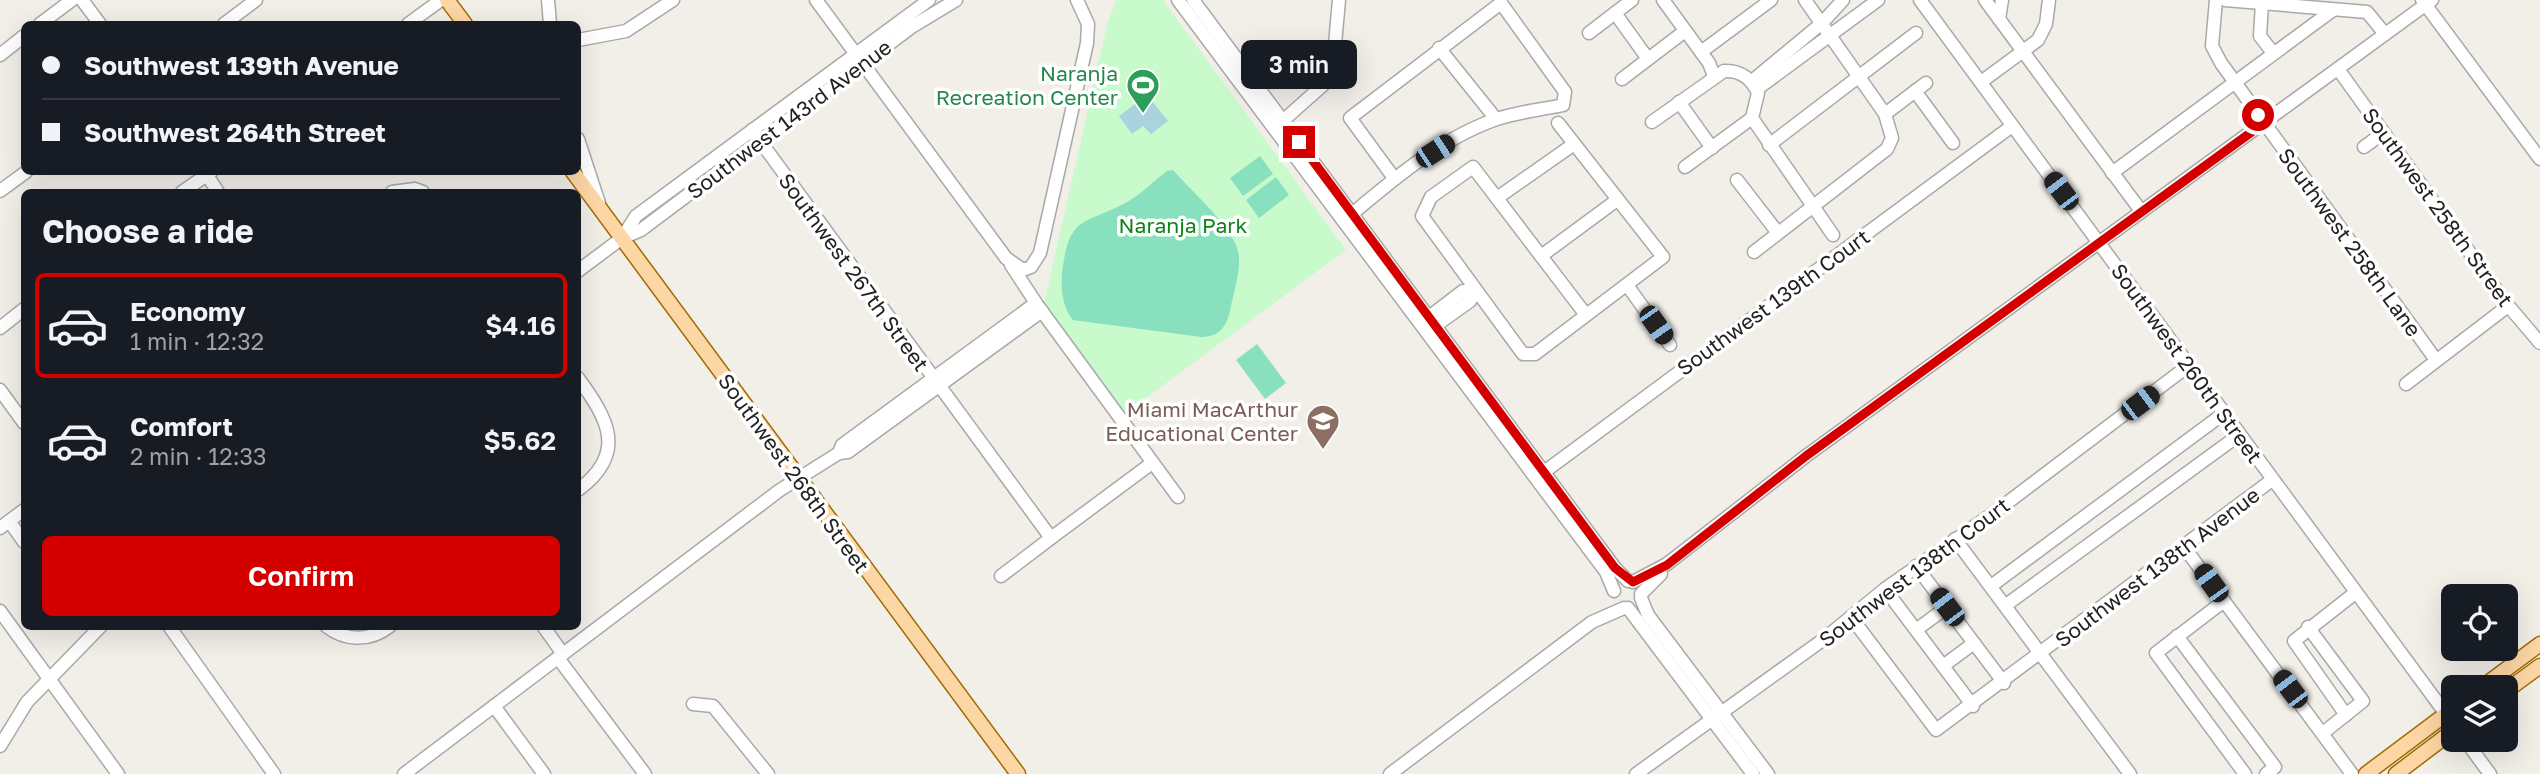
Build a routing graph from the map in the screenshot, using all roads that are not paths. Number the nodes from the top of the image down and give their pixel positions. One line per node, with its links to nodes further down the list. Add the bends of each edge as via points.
1 (72, 0): 32 (street)
2 (82, 0): 33 (street)
3 (257, 0): 34 (street)
4 (441, 0): 35 (street)
5 (447, 0): 36 (main road)
6 (548, 0): 37 (street)
7 (673, 0): 45 (street, via 626,31)
8 (816, 0): 49 (street)
9 (929, 0): 49 (street, Southwest 143rd Avenue)
10 (956, 0): 54 (street, Southwest 143rd Avenue)
11 (1077, 0): 101 (street, via 1088,24 1087,43 1040,253 1034,264)
12 (1178, 0): 69 (street)
13 (1193, 0): 69 (street)
14 (1339, 0): 69 (street, via 1332,77)
15 (1632, 0): 30 (street)
16 (1663, 0): 39 (street)
17 (1771, 0): 48 (street)
18 (1805, 0): 38 (street)
19 (1843, 0): 38 (street)
20 (1878, 0): 43 (street)
21 (1920, 0): 59 (street, Southwest 260th Street)
22 (1985, 0): 31 (street)
23 (2002, 0): 31 (street)
24 (2049, 0): 47 (street, via 2044,32)
25 (2216, 0): 60 (street, Southwest 258th Lane, via 2212,46)
26 (2225, 0): 28 (street)
27 (2427, 1): 42 (street); 79 (street)
28 (2262, 3): 29 (street); 50 (street, via 2260,36)
29 (2333, 10): 42 (street, via 2367,12); 50 (street)
30 (1615, 13): 40 (street); 53 (street)
31 (1999, 19): 47 (street)
32 (44, 21)
33 (98, 21)
34 (228, 21)
35 (412, 21)
36 (463, 21)
37 (550, 21)
38 (1822, 23): 43 (street); 52 (street)
39 (1685, 31): 48 (street); 53 (street)
40 (1589, 33)
41 (1916, 33): 57 (street)
42 (2385, 34): 55 (street)
43 (1832, 37): 52 (street); 57 (street)
44 (21, 38): 51 (street)
45 (581, 39)
46 (1439, 48): 65 (street); 65 (street, via 1501,3 1565,92 1563,105); 85 (street, via 1350,118)
47 (2023, 51): 59 (street); 81 (street)
48 (1701, 52): 56 (street)
49 (855, 53): 54 (street); 72 (street, Southwest 143rd Avenue)
50 (2273, 53): 60 (street)
51 (0, 55)
52 (1791, 58): 61 (street)
53 (1648, 59): 58 (street)
54 (863, 64): 72 (street, Southwest 143rd Avenue); 101 (street)
55 (2338, 69): 68 (street); 71 (street, Southwest 258th Street)
56 (1714, 76): 61 (street, via 1729,70); 62 (street)
57 (1860, 76): 63 (street); 75 (street)
58 (1622, 79)
59 (1981, 82): 70 (street, Southwest 260th Street)
60 (2235, 82): 68 (street, Southwest 258th Lane); 81 (street)
61 (1755, 85): 64 (street, via 1758,99)
62 (1679, 102): 66 (street); 78 (street)
63 (1885, 114): 73 (street, via 1920,87); 91 (street, via 1892,138 1887,149)
64 (1752, 118): 75 (street); 78 (street)
65 (1496, 119): 85 (street, via 1456,138)
66 (1652, 122)
67 (1558, 123): 74 (street)
68 (2264, 123): 94 (street); 113 (street, Southwest 258th Lane)
69 (1278, 124): 93 (street); 123 (street)
70 (2012, 126): 98 (street, Southwest 260th Street); 123 (street, Southwest 139th Court)
71 (2383, 133): 76 (street); 105 (street, Southwest 258th Street)
72 (756, 136): 97 (street, Southwest 143rd Avenue, via 633,219); 116 (street, Southwest 267th Street)
73 (1953, 143)
74 (1574, 144): 89 (street); 90 (street)
75 (1769, 145): 91 (street)
76 (2364, 147)
77 (581, 148): 92 (street)
78 (1712, 148): 80 (street)
79 (2540, 159)
80 (1685, 167)
81 (2112, 173): 94 (street)
82 (22, 175): 88 (street)
83 (203, 175): 87 (street)
84 (575, 175): 92 (main road, Southwest 268th Street)
85 (1394, 178): 93 (street)
86 (1737, 180): 95 (street)
87 (186, 189)
88 (0, 191)
89 (1497, 198): 100 (street); 104 (street, via 1472,167 1431,197 1422,216)
90 (1617, 200): 100 (street); 103 (street, via 1663,257)
91 (1813, 207): 95 (street); 96 (street)
92 (601, 210): 97 (main road, Southwest 268th Street)
93 (1349, 211): 109 (street)
94 (2141, 211): 98 (street)
95 (1778, 233): 99 (street)
96 (1833, 235)
97 (622, 238): 102 (street, Southwest 143rd Avenue); 124 (main road, Southwest 268th Street)
98 (2099, 242): 114 (street, Southwest 260th Street); 134 (street, via 1806,456)
99 (1754, 252)
100 (1541, 256): 108 (street)
101 (1017, 267): 106 (street)
102 (581, 269)
103 (1627, 285): 108 (street); 112 (street)
104 (1476, 291): 108 (street, via 1523,354 1535,354); 109 (street, via 1470,301)
105 (2506, 303): 111 (street, Southwest 258th Street); 113 (street)
106 (1039, 307): 116 (street); 122 (street)
107 (21, 311): 110 (street)
108 (1586, 315)
109 (1432, 321): 123 (street)
110 (0, 328)
111 (2540, 343)
112 (1670, 345)
113 (2436, 360): 117 (street)
114 (2188, 366): 119 (street, Southwest 260th Street); 132 (street, Southwest 138th Court)
115 (581, 382): 126 (street, via 601,410 609,442 606,458)
116 (935, 383): 124 (street, via 842,445 839,453); 130 (street, Southwest 267th Street)
117 (2406, 384)
118 (0, 390): 120 (street)
119 (2223, 414): 121 (street, Southwest 260th Street); 138 (street)
120 (21, 420)
121 (2239, 435): 125 (street, Southwest 260th Street); 144 (street)
122 (1152, 463): 127 (street); 130 (street)
123 (1539, 476): 137 (street); 141 (street, via 1608,576)
124 (799, 480): 161 (street); 185 (main road, Southwest 268th Street)
125 (2272, 480): 133 (street, Southwest 138th Avenue); 140 (street, Southwest 260th Street)
126 (581, 487)
127 (1178, 497)
128 (21, 512): 129 (street)
129 (5, 524): 131 (street)
130 (1051, 538): 136 (street)
131 (21, 539)
132 (1955, 539): 135 (street, Southwest 138th Court); 138 (street)
133 (2184, 547): 143 (street); 160 (street, Southwest 138th Avenue)
134 (1667, 565): 137 (street); 142 (street)
135 (1916, 566): 139 (street, Southwest 138th Court); 145 (street)
136 (1001, 576)
137 (1631, 581): 141 (street, via 1621,582); 142 (street)
138 (1991, 586): 144 (street)
139 (1885, 589): 148 (street, Southwest 138th Court); 156 (street)
140 (2355, 593): 150 (street); 171 (street, Southwest 260th Street)
141 (1614, 594): 146 (street, via 1616,603); 149 (street)
142 (1641, 596): 146 (street, via 1636,605); 172 (street, via 1648,615)
143 (2224, 601): 157 (street); 176 (street)
144 (2006, 606): 160 (street)
145 (1947, 607): 156 (street); 158 (street)
146 (1626, 608): 149 (street); 172 (street)
147 (0, 611): 165 (street)
148 (1851, 617): 170 (street, Southwest 138th Avenue, via 1936,730); 172 (street, Southwest 138th Court)
149 (1592, 622): 186 (street)
150 (2308, 627): 173 (street, via 2296,637 2295,646); 173 (street, via 2363,701)
151 (97, 630): 165 (street)
152 (172, 630): 180 (street)
153 (333, 630): 154 (street, via 345,637 363,638)
154 (381, 630)
155 (545, 630): 161 (street)
156 (1916, 630): 162 (street)
157 (2178, 636): 191 (street, via 2156,653); 192 (street, via 2275,767)
158 (1974, 643): 162 (street); 167 (street)
159 (2540, 644): 164 (main road)
160 (2042, 654): 167 (street, Southwest 138th Avenue); 190 (street)
161 (561, 656): 169 (street); 183 (street)
162 (1943, 666): 170 (street)
163 (2540, 666): 166 (main road)
164 (2498, 675)
165 (48, 677): 177 (street); 179 (street)
166 (2518, 682)
167 (2004, 683): 170 (street, Southwest 138th Avenue)
168 (692, 704): 184 (street, via 713,706)
169 (494, 706): 181 (street); 182 (street)
170 (1973, 706)
171 (2441, 706)
172 (1717, 715): 187 (street, Southwest 138th Court); 188 (street); 189 (street)
173 (2346, 715): 176 (street)
174 (2441, 725): 194 (main road)
175 (2441, 729): 195 (main road)
176 (2323, 733): 193 (street)
177 (0, 746)
178 (2474, 752): 196 (street)
179 (118, 774)
180 (274, 774)
181 (404, 774)
182 (544, 774)
183 (645, 774)
184 (768, 774)
185 (1018, 774)
186 (1390, 774)
187 (1636, 774)
188 (1753, 774)
189 (1768, 774)
190 (2130, 774)
191 (2245, 774)
192 (2266, 774)
193 (2352, 774)
194 (2366, 774)
195 (2396, 774)
196 (2490, 774)

